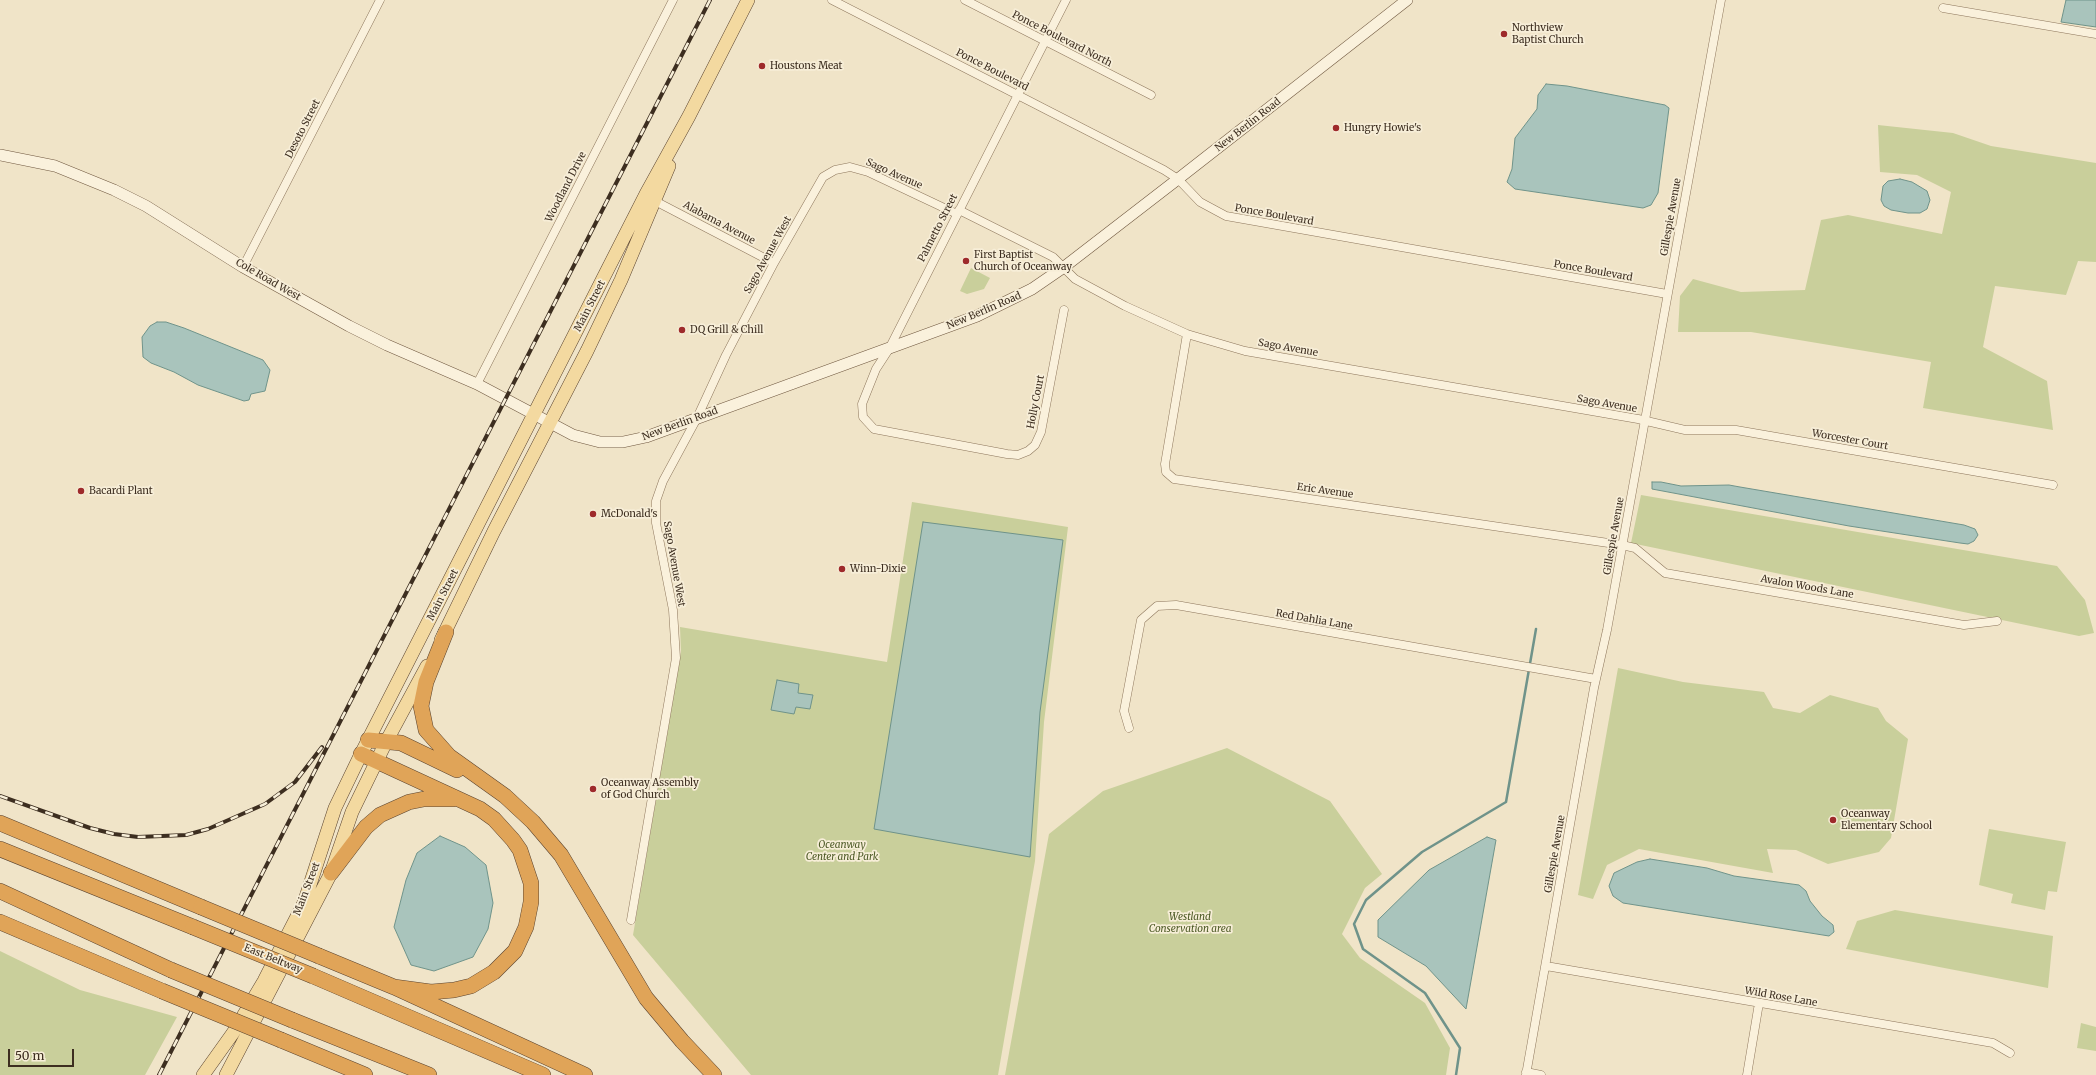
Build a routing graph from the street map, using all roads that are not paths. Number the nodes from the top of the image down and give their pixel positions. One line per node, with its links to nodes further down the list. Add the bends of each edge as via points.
1 (380, 0): 21 (street, Desoto Street)
2 (673, 0): 27 (street, Woodland Drive)
3 (748, 0): 14 (main road, Main Street)
4 (832, 0): 12 (street, Ponce Boulevard)
5 (965, 0): 11 (street, Ponce Boulevard North)
6 (1066, 0): 11 (street, Palmetto Street)
7 (1407, 0): 17 (street, New Berlin Road)
8 (1721, 0): 23 (street, Gillespie Avenue)
9 (1943, 8): 10 (street)
10 (2096, 34)
11 (1045, 41): 12 (street, Palmetto Street); 13 (street, Ponce Boulevard North)
12 (1018, 94): 17 (street, Ponce Boulevard, via 1164,170); 19 (street, Palmetto Street)
13 (1151, 94)
14 (689, 116): 18 (main road, Main Street); 28 (main road, Main Street, via 646,194)
15 (0, 154): 21 (street, Cole Road West, via 55,166 107,186 146,206)
16 (823, 177): 19 (street, Sago Avenue, via 835,170 850,167 868,172); 20 (street, Sago Avenue West)
17 (1178, 180): 22 (street, New Berlin Road); 23 (street, Ponce Boulevard, via 1200,202 1226,216)
18 (655, 201): 20 (street, Alabama Avenue); 31 (main road, Main Street, via 620,280)
19 (958, 212): 22 (street, Sago Avenue, via 1052,257); 26 (street, Palmetto Street)
20 (774, 263): 29 (street, Sago Avenue West, via 726,355)
21 (243, 267): 27 (street, Cole Road West, via 356,329)
22 (1064, 267): 25 (street, Sago Avenue, via 1075,279 1125,306); 26 (street, New Berlin Road, via 1008,302)
23 (1667, 294): 30 (street, Gillespie Avenue)
24 (1064, 310): 32 (street, Holly Court, via 1041,432 1035,445 1028,451 1018,455 1007,454)
25 (1187, 334): 30 (street, Sago Avenue, via 1245,351); 34 (street, Eric Avenue, via 1165,464 1166,472 1174,479)
26 (890, 348): 29 (street, New Berlin Road); 32 (street, Palmetto Street, via 866,391 862,404 864,417 874,429)
27 (477, 384): 28 (street, Cole Road West)
28 (536, 414): 31 (street, New Berlin Road); 39 (main road, Main Street)
29 (697, 418): 31 (street, New Berlin Road, via 646,437 614,443 593,441 573,435); 49 (street, Sago Avenue West, via 663,481 656,501 656,523 673,610 676,658)
30 (1644, 421): 33 (street, Worcester Court, via 1686,430 1736,430); 34 (street, Gillespie Avenue)
31 (550, 423): 36 (main road, Main Street)
32 (914, 437)
33 (2053, 485)
34 (1622, 545): 35 (street, Avalon Woods Lane, via 1635,548 1665,573 1964,625); 37 (street, Gillespie Avenue)
35 (1997, 621)
36 (446, 632): 40 (main road, Main Street); 43 (highway, via 426,682 421,706 426,730 449,756)
37 (1596, 679): 38 (street, Red Dahlia Lane, via 1176,605 1157,606 1141,620 1124,711); 51 (street, Gillespie Avenue)
38 (1129, 728)
39 (368, 740): 40 (highway); 41 (main road, Main Street)
40 (386, 742): 42 (main road, Main Street); 43 (highway, via 401,743 413,748)
41 (361, 754): 42 (highway); 57 (main road, Main Street, via 335,808 304,903 264,981 233,1033)
42 (377, 760): 44 (highway); 47 (main road, Main Street, via 352,812)
43 (505, 796): 63 (highway, via 533,822 561,855 646,998)
44 (458, 800): 47 (highway, via 424,799 380,815 366,827); 52 (highway, via 494,819 520,850 531,883 531,902 526,927 510,956 494,972 471,986 431,992)
45 (0, 823): 52 (highway, bridge)
46 (0, 849): 61 (highway, East Beltway, bridge, via 313,976)
47 (331, 873): 58 (main road, Main Street)
48 (0, 891): 60 (highway, bridge, via 172,970)
49 (631, 920)
50 (0, 922): 55 (highway, bridge)
51 (1546, 966): 53 (street, Wild Rose Lane); 56 (street, Gillespie Avenue)
52 (394, 987): 62 (highway)
53 (1759, 1003): 54 (street, Wild Rose Lane, via 1993,1043); 65 (street)
54 (2010, 1053)
55 (351, 1071): 59 (highway)
56 (1526, 1074): 64 (street)
57 (203, 1075)
58 (226, 1075)
59 (365, 1075)
60 (429, 1075)
61 (543, 1075)
62 (585, 1075)
63 (714, 1075)
64 (1541, 1075)
65 (1746, 1075)

